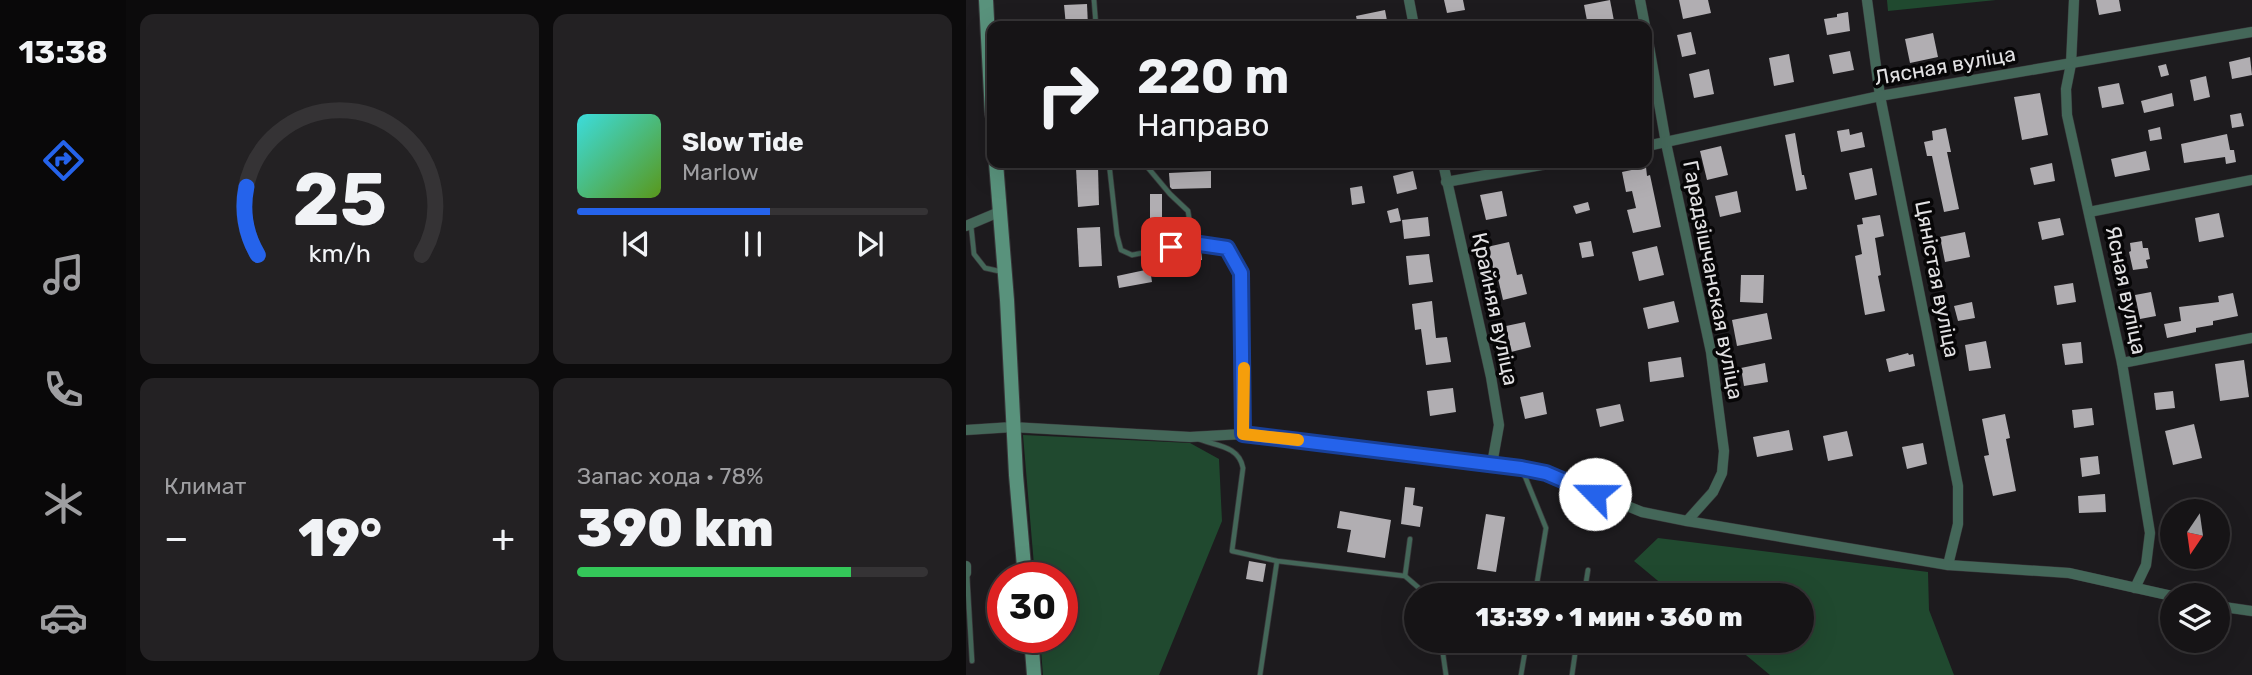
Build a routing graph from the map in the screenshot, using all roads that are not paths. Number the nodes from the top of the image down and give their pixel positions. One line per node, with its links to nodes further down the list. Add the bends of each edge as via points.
1 (986, 0): 7 (main road)
2 (1094, 0): 8 (lane)
3 (1409, 0): 9 (street)
4 (1640, 0): 10 (street)
5 (1867, 0): 14 (street, Цяністая вуліца)
6 (2074, 0): 13 (street, Ясная вуліца)
7 (987, 21)
8 (1096, 21)
9 (1413, 21)
10 (1644, 21)
11 (2252, 32): 13 (street, Лясная вуліца)
12 (1652, 63): 15 (street, Гарадзішчанская вуліца)
13 (2071, 64): 14 (street, Лясная вуліца); 25 (street, Ясная вуліца, via 2067,116)
14 (1880, 96): 15 (street, Лясная вуліца); 41 (street, Цяністая вуліца, via 1958,486 1958,524)
15 (1666, 143): 16 (street, Лясная вуліца); 37 (street, Гарадзішчанская вуліца, via 1711,352 1724,451 1722,472 1713,492)
16 (1652, 145)
17 (996, 168): 24 (main road)
18 (1110, 168): 27 (lane, via 1121,250 1132,255)
19 (1148, 168): 27 (lane, via 1188,211)
20 (1444, 168): 23 (street, Крайняя вуліца)
21 (1524, 168): 23 (street)
22 (2252, 180): 25 (street)
23 (1447, 181): 35 (street, Крайняя вуліца, via 1499,425)
24 (999, 212): 26 (street); 28 (main road)
25 (2089, 212): 30 (street, Ясная вуліца)
26 (968, 225): 28 (lane, via 974,254 985,268)
27 (1193, 243): 33 (lane, via 1227,248 1241,273)
28 (1005, 272): 31 (main road)
29 (2252, 338): 30 (street)
30 (2122, 363): 49 (street, Ясная вуліца, via 2150,533 2146,565)
31 (1013, 427): 32 (street); 34 (street); 40 (main road)
32 (966, 430)
33 (1243, 434): 34 (street); 35 (street)
34 (1190, 437): 39 (lane, via 1233,450 1241,458 1232,551)
35 (1492, 464): 36 (street)
36 (1521, 468): 37 (street, via 1546,473 1642,512); 47 (lane, via 1546,528)
37 (1687, 521): 41 (street)
38 (1410, 539): 45 (lane)
39 (1277, 561): 45 (lane); 59 (lane)
40 (1025, 562)
41 (1948, 565): 49 (street, via 2069,573)
42 (966, 566): 44 (street)
43 (1588, 570): 48 (lane)
44 (966, 573): 57 (lane)
45 (1405, 576): 46 (lane)
46 (1413, 583)
47 (1537, 583)
48 (1586, 583)
49 (2135, 588): 50 (street)
50 (2160, 593)
51 (2230, 608): 52 (street)
52 (2252, 611)
53 (1032, 653): 58 (main road)
54 (1443, 653): 60 (lane)
55 (1525, 653): 61 (lane)
56 (1575, 653): 62 (lane)
57 (972, 661)
58 (1034, 675)
59 (1261, 675)
60 (1446, 675)
61 (1521, 675)
62 (1572, 675)

